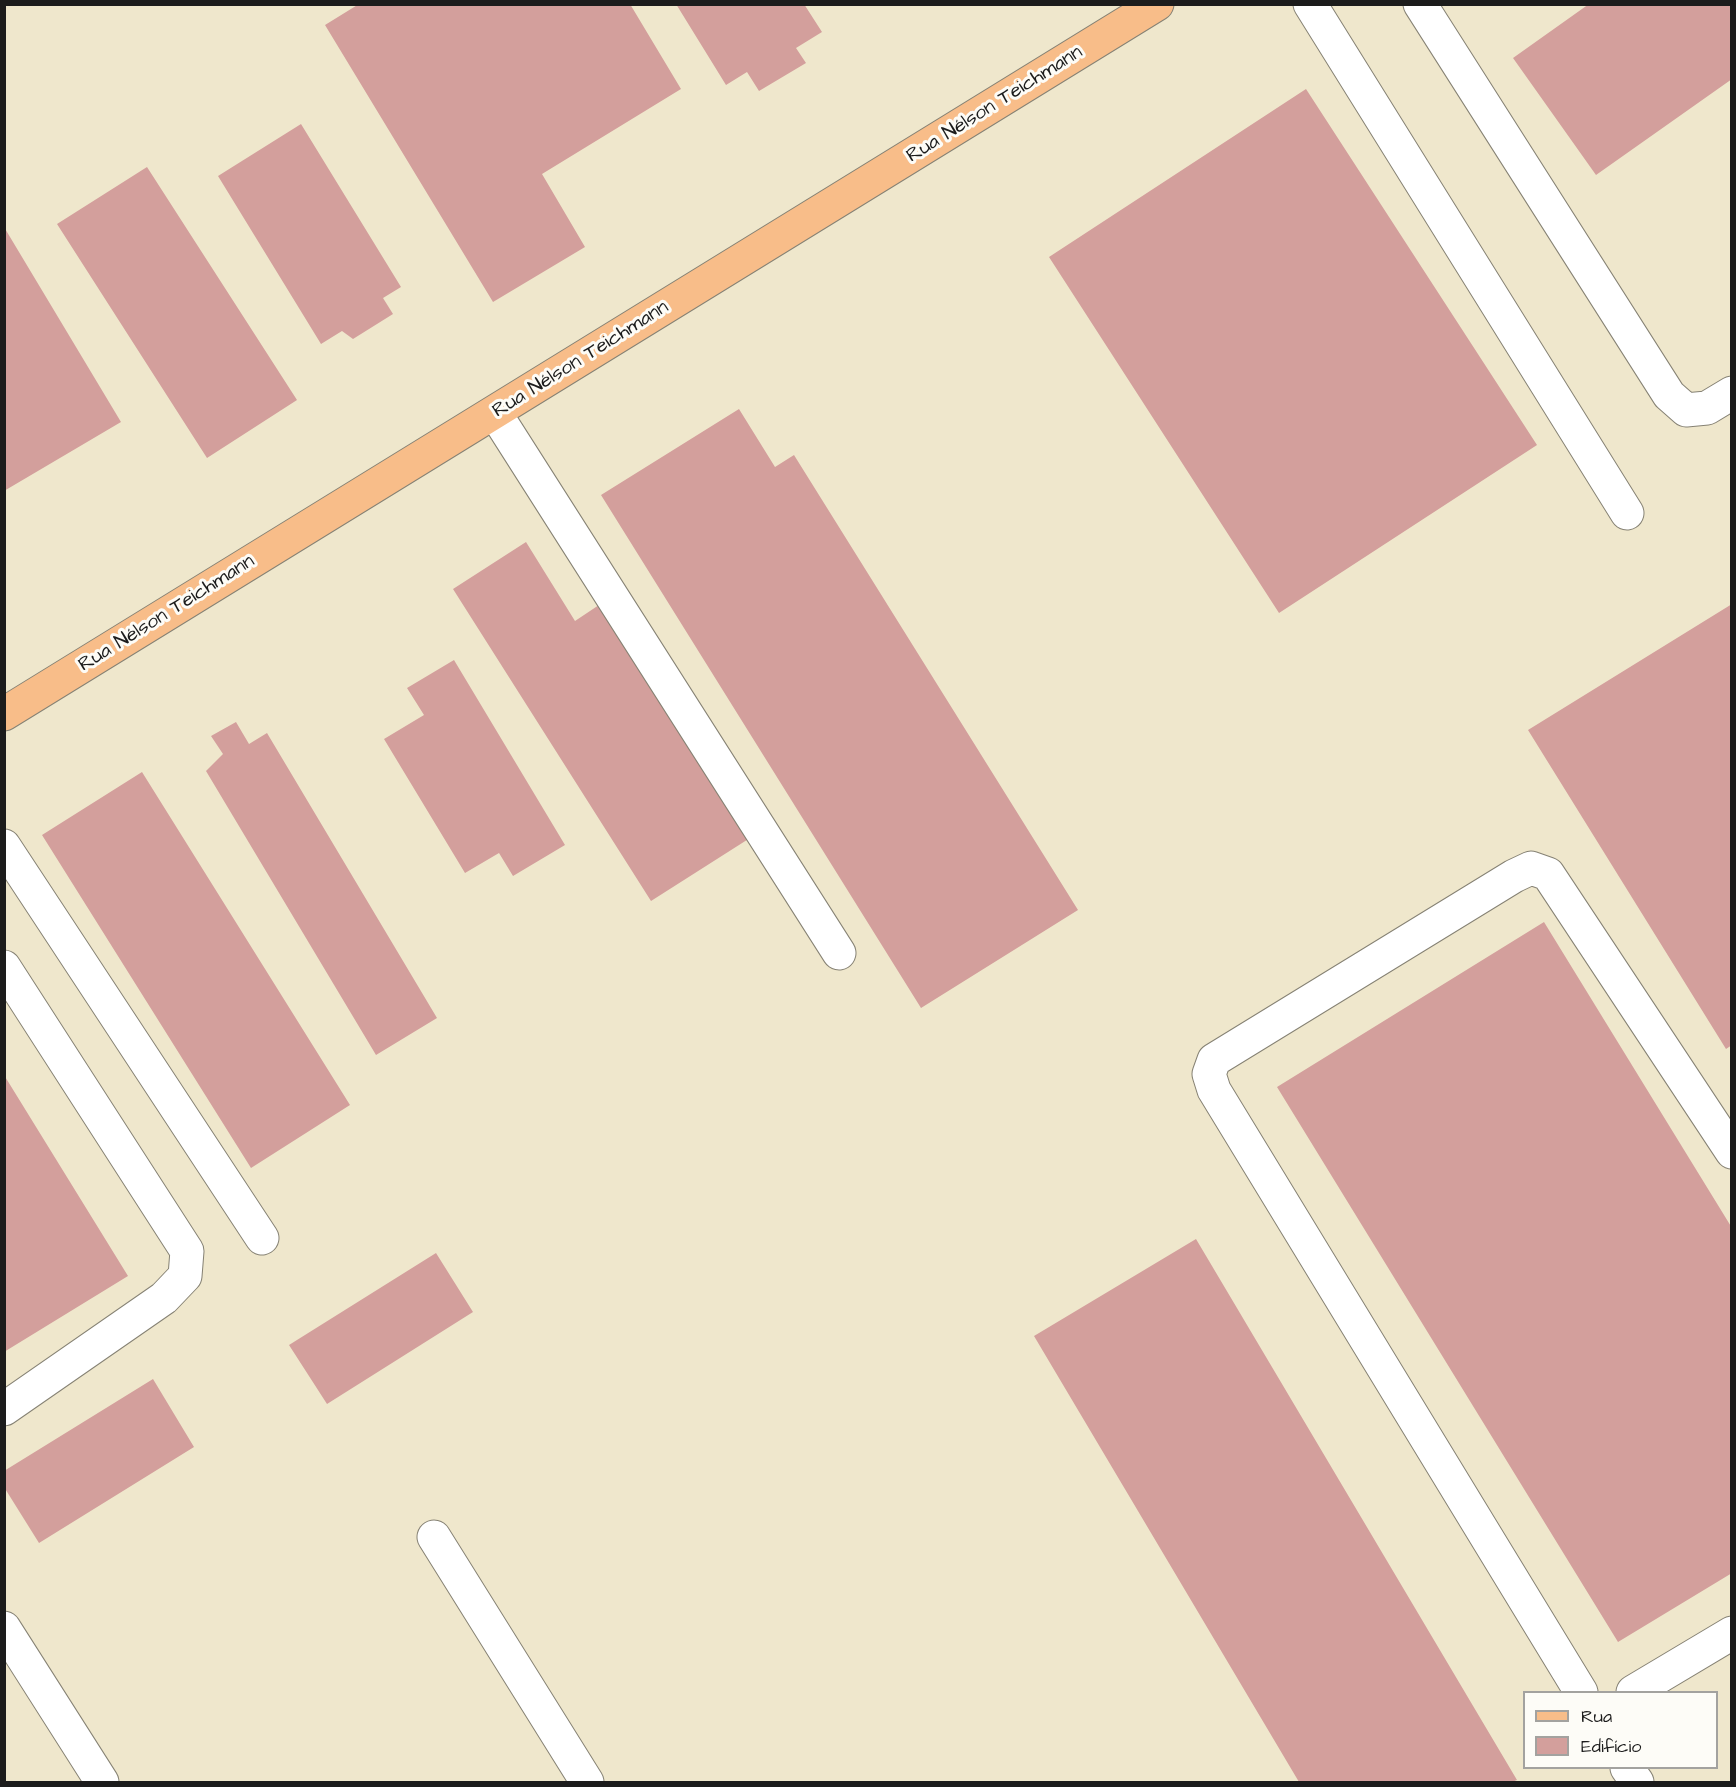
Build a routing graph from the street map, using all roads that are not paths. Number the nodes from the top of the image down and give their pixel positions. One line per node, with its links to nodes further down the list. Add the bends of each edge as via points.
1 (1157, 4): 5 (main road, Rua Nélson Teichmann)
2 (1310, 4): 6 (lane)
3 (1420, 4): 4 (lane, via 1669,395 1686,410 1707,408)
4 (1731, 393)
5 (495, 413): 7 (main road, Rua Nélson Teichmann); 9 (lane)
6 (1627, 513)
7 (4, 714)
8 (4, 846): 12 (lane)
9 (839, 953)
10 (4, 967): 13 (lane, via 187,1251 185,1276 164,1298)
11 (1731, 1152): 17 (lane, via 1548,874 1532,868 1214,1060 1209,1074 1214,1090)
12 (262, 1238)
13 (4, 1409)
14 (434, 1537): 21 (lane)
15 (4, 1628): 20 (lane)
16 (1731, 1633): 18 (lane)
17 (1580, 1691)
18 (1635, 1691)
19 (1629, 1769): 22 (lane)
20 (102, 1782)
21 (587, 1782)
22 (1637, 1782)

